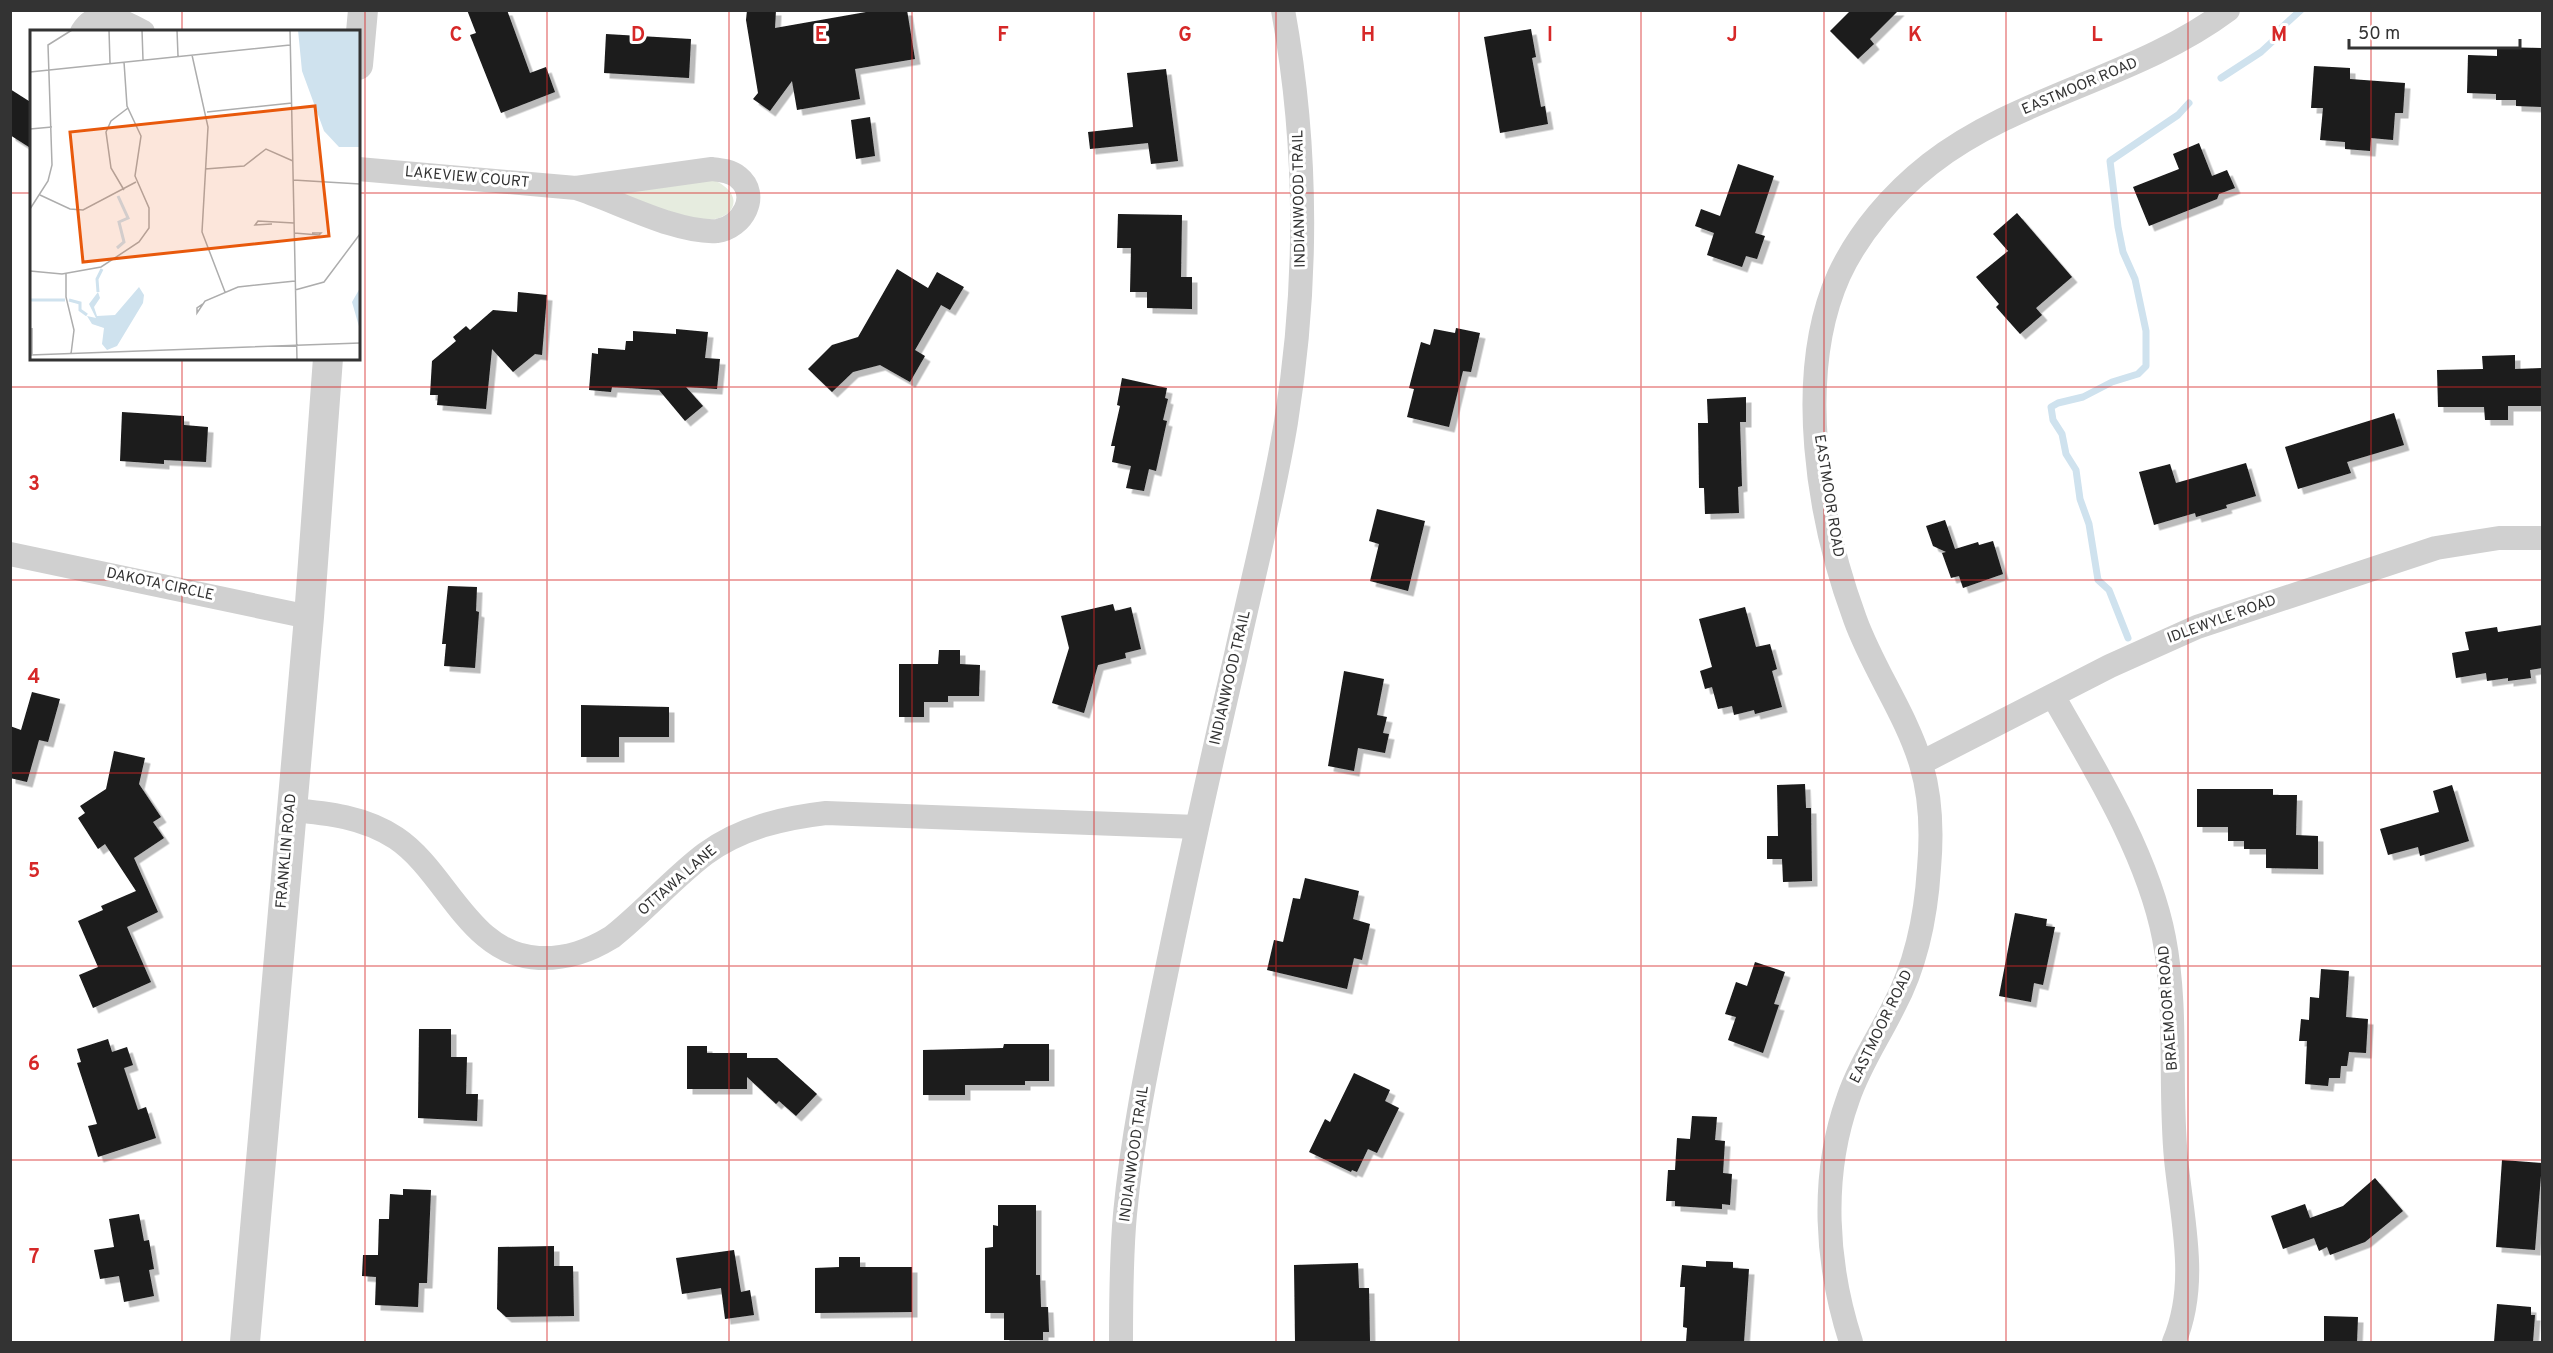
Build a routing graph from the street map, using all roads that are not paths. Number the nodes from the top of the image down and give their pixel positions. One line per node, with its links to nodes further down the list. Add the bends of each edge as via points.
1 (363, 10): 6 (street)
2 (1283, 10): 16 (street, INDIANWOOD TRAIL, via 1296,95 1302,174 1296,340 1271,504)
3 (2228, 10): 14 (street, EASTMOOR ROAD, via 2155,54 2009,117 1955,147 1894,196 1840,272 1829,302 1816,365 1821,478 1835,553 1856,621)
4 (84, 30): 5 (street, via 94,19 106,17)
5 (139, 30)
6 (360, 43)
7 (360, 169): 8 (street, LAKEVIEW COURT)
8 (576, 188): 8 (street, LAKEVIEW COURT, via 679,225 715,231 737,223 744,215 748,195 744,182 737,176 712,169)
9 (328, 360): 12 (street, FRANKLIN ROAD)
10 (2542, 538): 13 (street, IDLEWYLE ROAD, via 2472,540 2425,550 2197,627)
11 (10, 554): 12 (street, DAKOTA CIRCLE)
12 (309, 617): 15 (street, FRANKLIN ROAD)
13 (2053, 696): 14 (street, IDLEWYLE ROAD); 20 (street, BRAEMOOR ROAD, via 2138,856 2164,938 2172,1006 2176,1157 2188,1258 2184,1307)
14 (1921, 763): 19 (street, EASTMOOR ROAD, via 1930,825 1926,907 1919,942 1896,1004 1848,1099 1831,1172 1833,1273)
15 (291, 810): 16 (street, OTTAWA LANE, via 374,824 419,858 465,915 496,945 533,957 554,958 574,955 612,936 705,854 724,842 744,831 802,816 848,814); 17 (street, FRANKLIN ROAD)
16 (1197, 827): 18 (street, INDIANWOOD TRAIL, via 1135,1131 1122,1255)
17 (245, 1342)
18 (1121, 1342)
19 (1851, 1342)
20 (2174, 1342)

